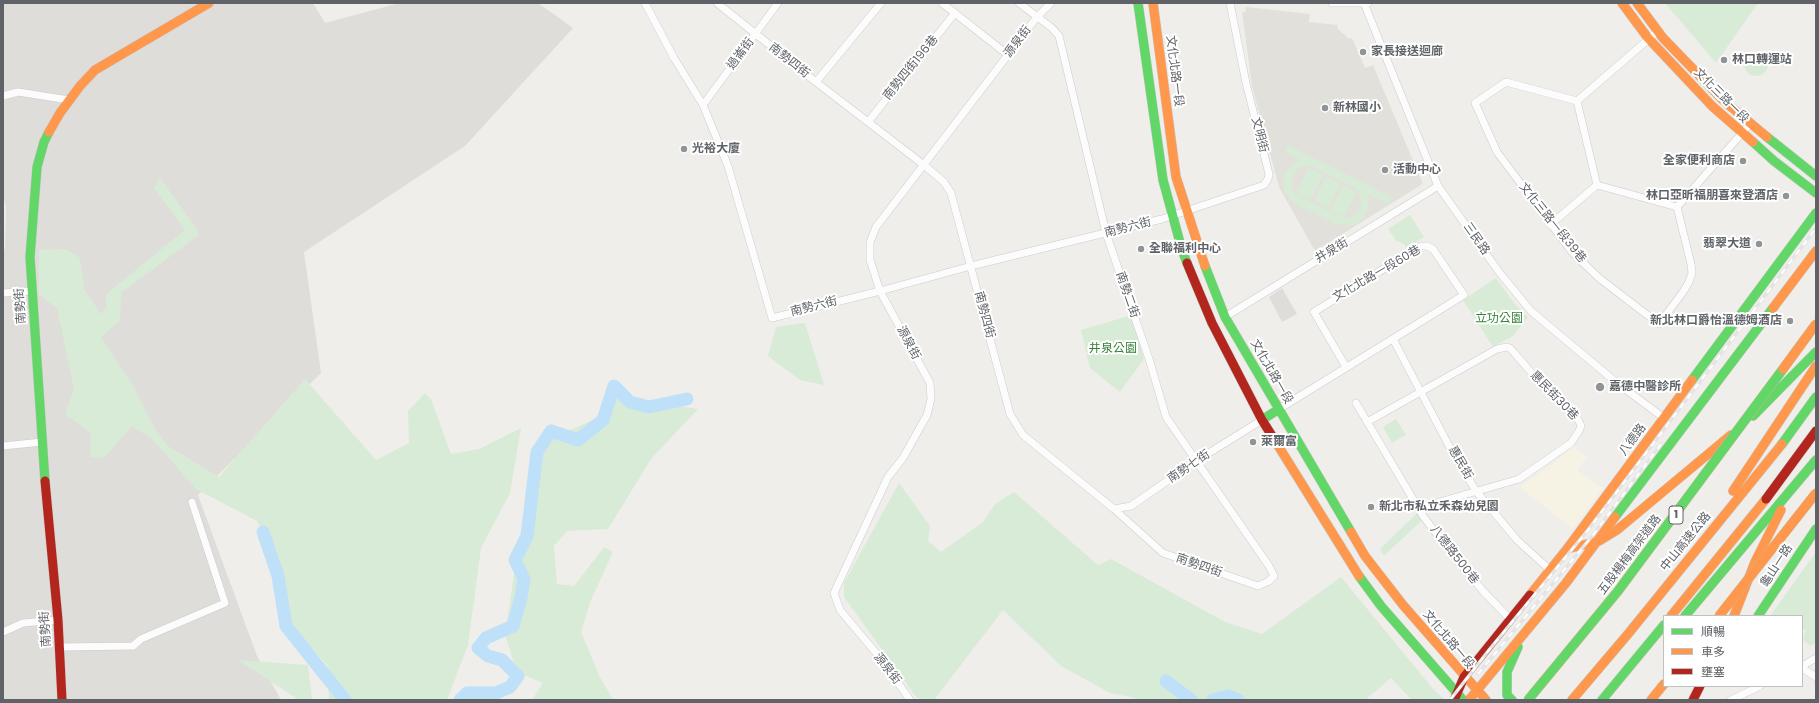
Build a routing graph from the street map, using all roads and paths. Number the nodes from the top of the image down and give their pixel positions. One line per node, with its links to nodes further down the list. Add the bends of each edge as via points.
1 (208, 3): 25 (main road, 南勢街, via 95,70)
2 (645, 3): 27 (street, 南勢六街)
3 (716, 3): 20 (street, 南勢四街)
4 (778, 3): 20 (street, 過崙街)
5 (881, 3): 23 (street)
6 (942, 3): 17 (street)
7 (1019, 3): 18 (street, 南勢二街)
8 (1051, 3): 18 (street, 源泉街)
9 (1138, 3): 39 (main road, via 1158,152)
10 (1153, 3): 37 (main road, 文化北路一段, via 1175,170)
11 (1230, 3): 37 (street, 文明街, via 1268,179 1258,188)
12 (1332, 3): 13 (street)
13 (1364, 3): 14 (street); 34 (street, 三民路)
14 (1368, 3)
15 (1622, 3): 21 (main road, 文化三路一段)
16 (1637, 3): 19 (main road, 文化三路一段)
17 (955, 13): 22 (street); 28 (street, 南勢四街196巷)
18 (1037, 17): 22 (street, 源泉街); 41 (street, 南勢二街, via 1059,36)
19 (1658, 31): 21 (street); 29 (main road, 文化三路一段, via 1724,101)
20 (756, 35): 23 (street, 南勢四街); 27 (street, 過崙街)
21 (1648, 38): 26 (street); 30 (main road, 文化三路一段)
22 (1008, 55): 31 (street, 源泉街)
23 (816, 82): 28 (street, 南勢四街)
24 (3, 96): 25 (street, via 18,92)
25 (69, 100): 45 (main road, 南勢街, via 44,142 36,167 30,257)
26 (1577, 101): 33 (street); 40 (street, 文化三路一段39巷, via 1506,82 1475,103 1497,152)
27 (703, 105): 44 (street, 南勢六街, via 728,166 772,318)
28 (868, 122): 31 (street, 南勢四街)
29 (1750, 124): 30 (street); 32 (main road, 文化三路一段)
30 (1742, 134): 35 (main road, 文化三路一段); 36 (street)
31 (924, 165): 43 (street, 南勢四街, via 944,182 952,193); 44 (street, 源泉街, via 876,227 870,242 870,260)
32 (1816, 176)
33 (1597, 184): 36 (street); 40 (street)
34 (1438, 186): 47 (street, 井泉街); 57 (street, 三民路, via 1531,311 1617,383)
35 (1816, 193)
36 (1677, 207): 40 (street, 文化三路一段39巷, via 1692,273 1683,292 1660,324 1599,278 1572,252)
37 (1186, 212): 39 (street, 南勢六街); 47 (main road, 文化北路一段)
38 (1816, 213): 57 (main road, 八德路)
39 (1172, 216): 41 (street, 南勢六街); 58 (main road, via 1182,250 1212,323)
40 (1550, 225)
41 (1106, 233): 43 (street, 南勢六街); 64 (street, 南勢二街, via 1166,417)
42 (1816, 251): 72 (main road)
43 (971, 266): 44 (street, 南勢六街); 70 (street, 南勢四街, via 1010,414 1023,435)
44 (880, 291): 102 (street, 源泉街, via 930,383 931,399 927,415 903,458 888,477 834,593 840,610 882,660)
45 (32, 292): 46 (street); 61 (main road, 南勢街)
46 (3, 293)
47 (1225, 317): 56 (main road, 文化北路一段)
48 (1816, 324): 106 (main road, 五股楊梅高架道路 / 1, bridge, via 1618,591)
49 (1393, 339): 52 (street, 文化北路一段60巷); 52 (street, 文化北路一段60巷, via 1464,295 1436,253 1427,246 1421,246 1314,312); 53 (street, 惠民街)
50 (1816, 352): 72 (main road, via 1754,416 1643,510)
51 (1816, 366): 86 (main road, via 1737,485)
52 (1346, 367): 56 (street, 文化北路一段60巷)
53 (1422, 393): 59 (street, 惠民街30巷); 66 (street, 惠民街); 66 (street, 惠民街30巷, via 1497,348 1507,347 1579,421 1581,426 1576,438 1554,457 1519,479)
54 (1816, 397): 86 (main road, 中山高速公路, via 1791,432)
55 (1356, 404): 59 (street, 八德路500巷)
56 (1279, 409): 58 (main road); 92 (main road, 文化北路一段, via 1365,556)
57 (1664, 418): 73 (main road, 八德路)
58 (1262, 420): 64 (street, 南勢七街); 99 (main road, via 1351,565 1381,606)
59 (1367, 422): 69 (street, 八德路500巷)
60 (1816, 431): 76 (main road, via 1773,490)
61 (42, 442): 62 (street); 82 (main road, 南勢街)
62 (3, 446)
63 (1816, 460): 65 (main road)
64 (1196, 461): 70 (street, 南勢七街, via 1131,506); 75 (street, 南勢二街)
65 (1792, 488): 77 (main road); 79 (main road, via 1755,562)
66 (1476, 491): 69 (street, 惠民街30巷); 74 (street, 惠民街, via 1517,540)
67 (1816, 493): 78 (main road, bridge)
68 (192, 502): 88 (street, via 224,603 141,639 133,646)
69 (1419, 508): 81 (street, 八德路500巷, via 1455,558)
70 (1114, 509): 75 (street, 南勢四街, via 1163,553 1258,586)
71 (1816, 529): 80 (main road, 龜山一路)
72 (1599, 541): 73 (main road); 85 (main road)
73 (1566, 548): 74 (main road, 八德路)
74 (1550, 570): 81 (main road, 八德路)
75 (1274, 576)
76 (1672, 615)
77 (1686, 615)
78 (1720, 615)
79 (1734, 615)
80 (1759, 615)
81 (1510, 619): 92 (main road, 八德路)
82 (58, 620): 84 (street, via 23,623); 88 (main road, 南勢街)
83 (1663, 626): 100 (main road)
84 (3, 632)
85 (1523, 634): 98 (main road); 105 (main road, via 1506,672 1507,695)
86 (1628, 634): 107 (main road, 中山高速公路)
87 (1659, 646): 100 (main road, via 1626,684)
88 (60, 647): 101 (main road, 南勢街)
89 (1816, 658): 90 (street)
90 (1803, 666)
91 (1803, 668): 93 (street)
92 (1464, 677): 98 (main road, 文化北路一段); 99 (main road, 八德路)
93 (1816, 678)
94 (1663, 685): 108 (main road)
95 (1700, 687): 109 (main road)
96 (1707, 687): 110 (main road)
97 (1758, 687): 111 (street)
98 (1477, 691): 103 (main road); 104 (main road, 文化北路一段)
99 (1458, 698)
100 (1603, 698)
101 (63, 700)
102 (910, 700)
103 (1469, 700)
104 (1486, 700)
105 (1512, 700)
106 (1528, 700)
107 (1572, 700)
108 (1651, 700)
109 (1693, 700)
110 (1697, 700)
111 (1731, 700)

